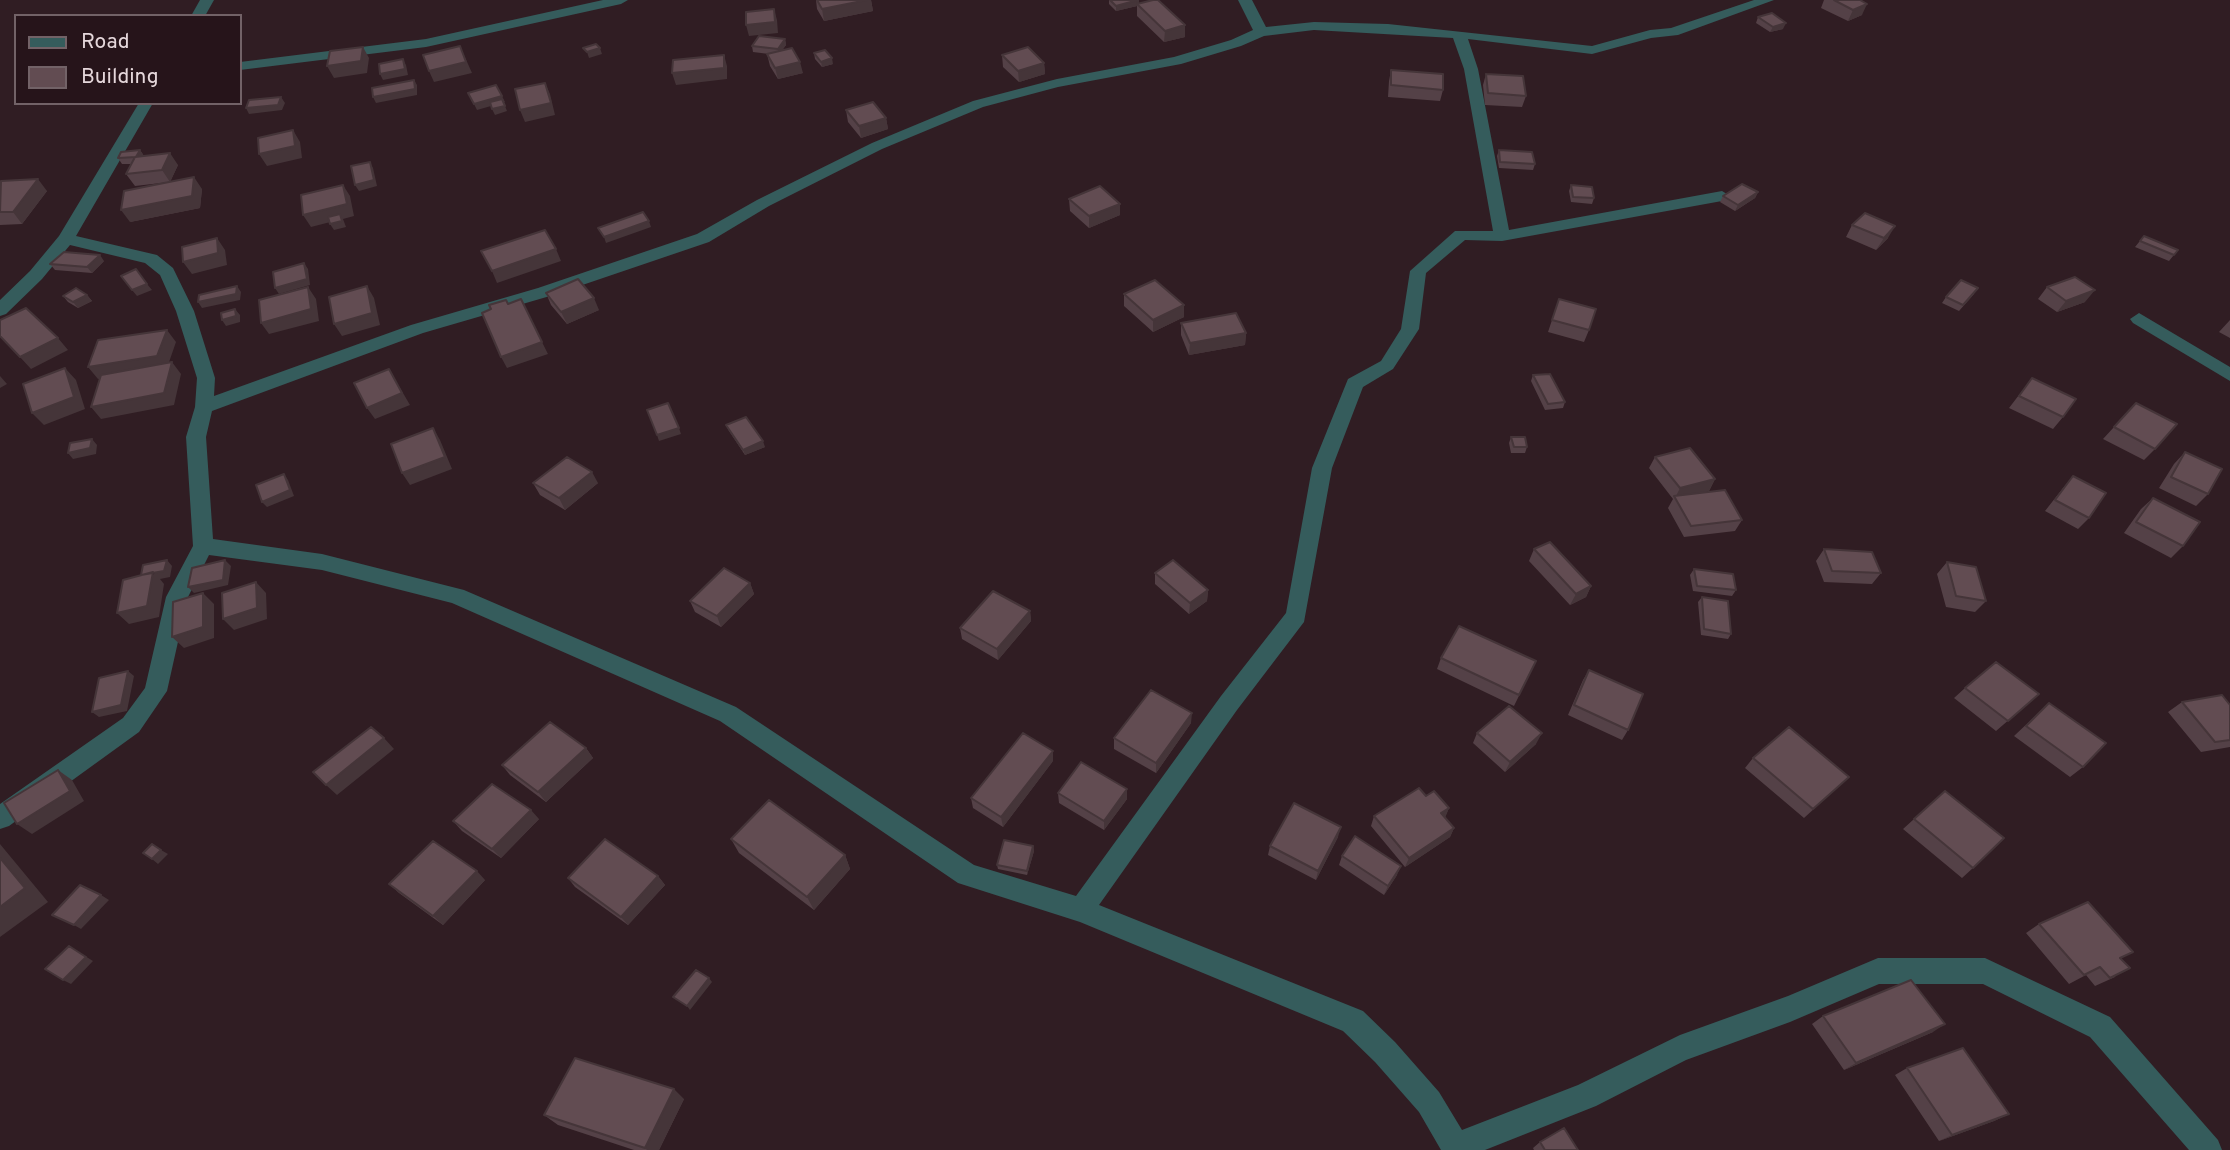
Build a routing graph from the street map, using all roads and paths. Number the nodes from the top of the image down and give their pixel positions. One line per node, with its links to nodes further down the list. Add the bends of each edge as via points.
1 (621, 0): 6 (street, via 426,43)
2 (1245, 0): 4 (street)
3 (1767, 0): 5 (street, via 1672,32 1592,50)
4 (1261, 32): 5 (street, via 1314,26); 14 (street, via 1176,61 1057,83 978,104 865,152 703,238 417,329)
5 (1459, 34): 9 (street, via 1471,69)
6 (242, 66)
7 (145, 105): 10 (street)
8 (1721, 196): 9 (street)
9 (1502, 236): 17 (street, via 1461,235 1418,271 1410,329 1387,365 1355,383 1322,468 1296,616)
10 (66, 239): 11 (street); 14 (street, via 151,259 167,272 206,378)
11 (0, 310)
12 (2139, 319): 13 (street)
13 (2230, 374)
14 (204, 407): 15 (street, via 196,437)
15 (203, 546): 16 (street, via 177,597 156,691 131,725); 17 (street, via 322,562 456,596 728,714 967,875)
16 (0, 818)
17 (1081, 910): 18 (street, via 1353,1021 1429,1102)
18 (1457, 1148): 19 (street, via 1586,1096 1680,1049 1878,971 1985,971 2101,1027)
19 (2208, 1150)

